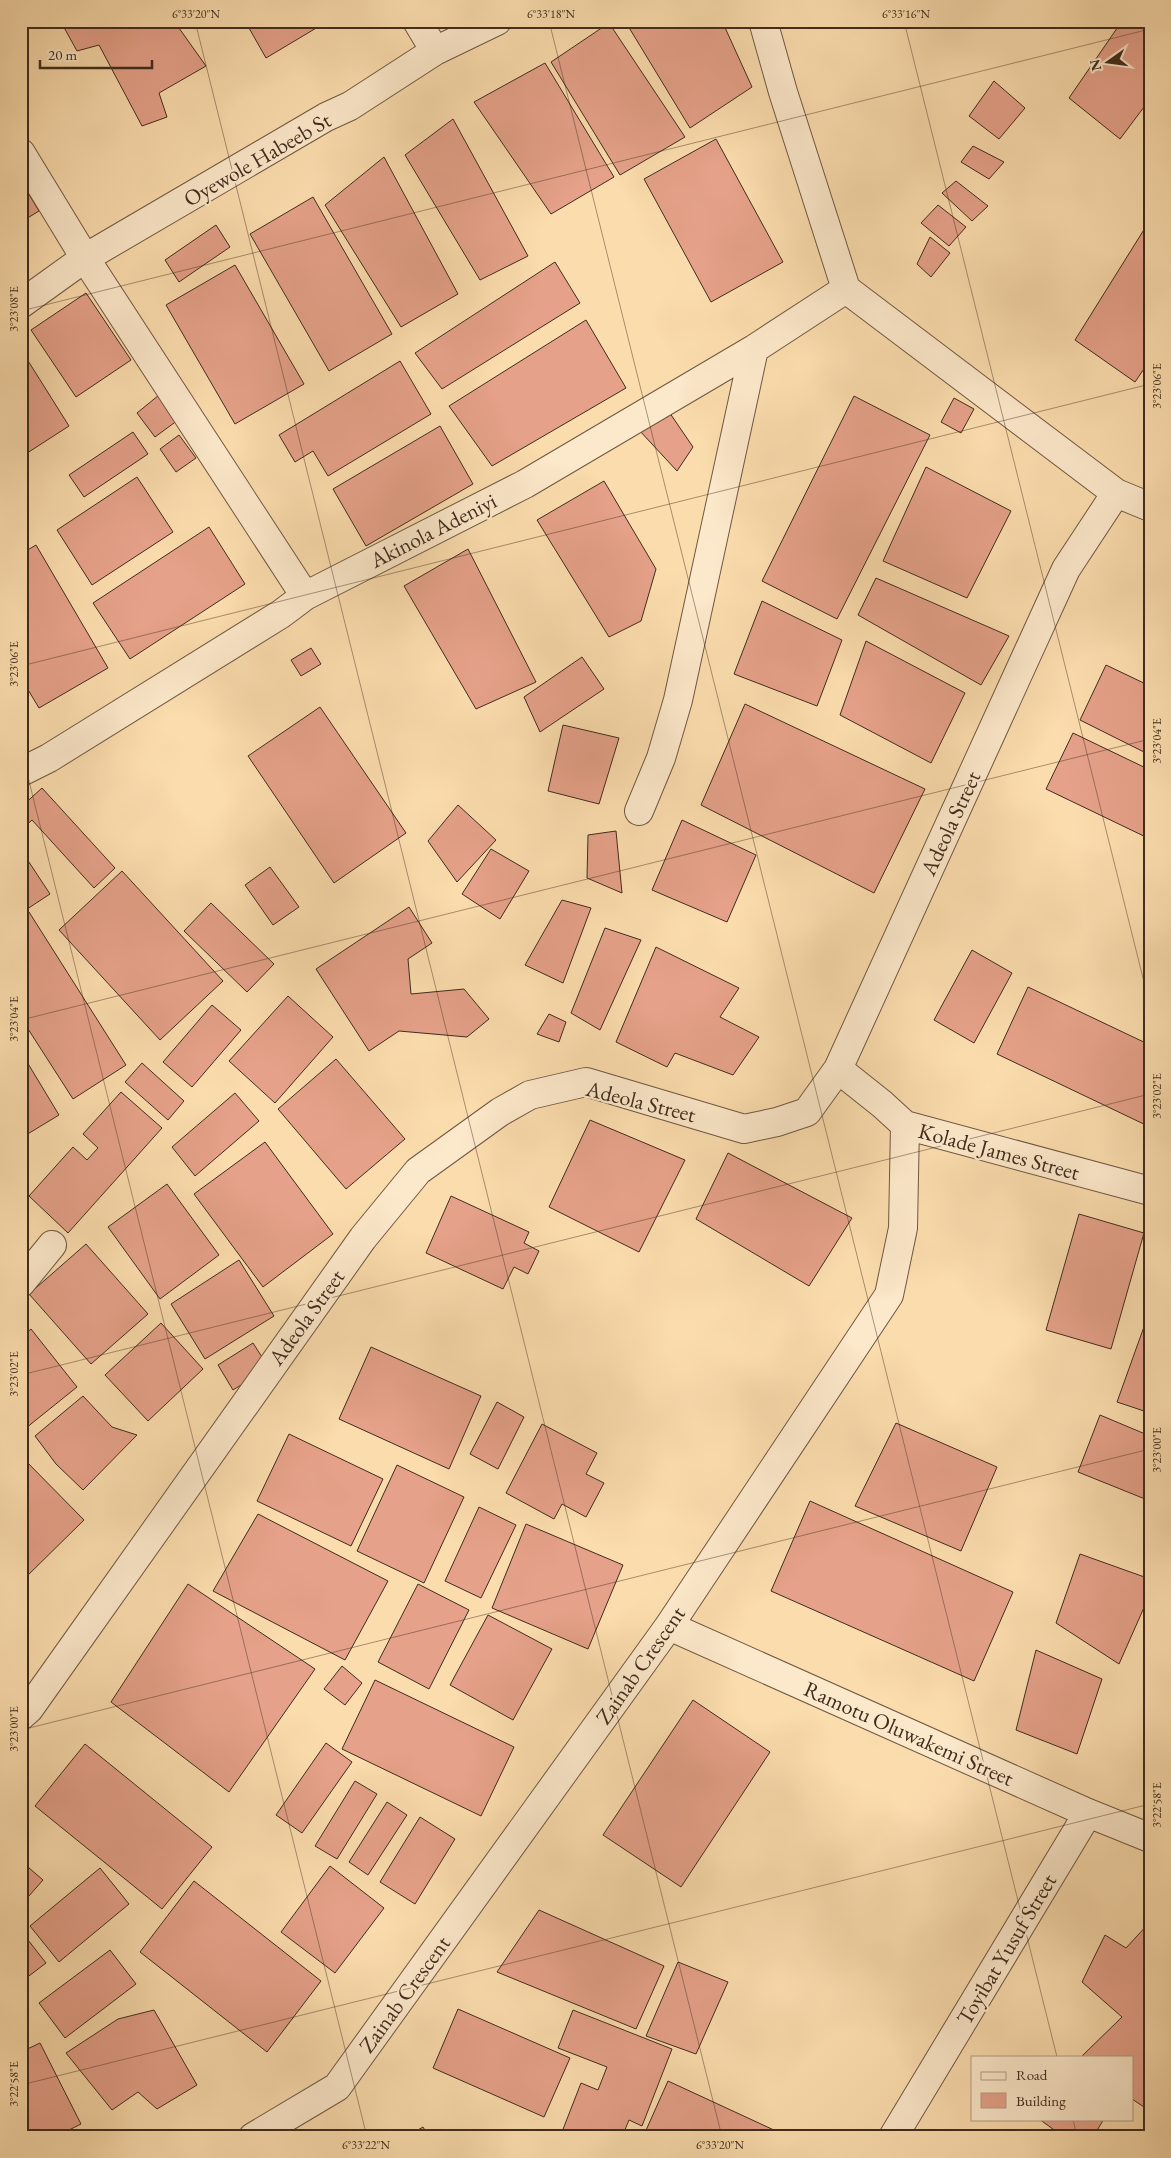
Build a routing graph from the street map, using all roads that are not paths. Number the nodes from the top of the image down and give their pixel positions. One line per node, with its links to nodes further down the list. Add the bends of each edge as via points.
1 (417, 21): 4 (street)
2 (497, 21): 4 (street, Oyewole Habeeb St)
3 (763, 21): 7 (street)
4 (435, 51): 6 (street, Oyewole Habeeb St, via 350,106)
5 (21, 153): 6 (street)
6 (85, 258): 8 (street, Oyewole Habeeb St); 12 (street)
7 (846, 289): 9 (street, Akinola Adeniyi); 10 (street)
8 (21, 304)
9 (754, 349): 12 (street, Akinola Adeniyi, via 525,484); 14 (street, via 678,700 661,758)
10 (1116, 493): 11 (street); 15 (street, Adeola Street, via 1066,569)
11 (1150, 507)
12 (305, 596): 13 (street, Akinola Adeniyi, via 281,614)
13 (21, 772)
14 (639, 811)
15 (838, 1069): 16 (street, Kolade James Street); 21 (street, Adeola Street, via 807,1112 744,1128 586,1082 530,1095 500,1112 418,1172 363,1238)
16 (905, 1126): 17 (street, Kolade James Street); 20 (street, Zainab Crescent, via 903,1228 889,1295)
17 (1150, 1191)
18 (52, 1246): 19 (street)
19 (21, 1283)
20 (669, 1626): 22 (street, Ramotu Oluwakemi Street); 24 (street, Zainab Crescent, via 337,2087)
21 (24, 1707)
22 (1088, 1813): 23 (street, Ramotu Oluwakemi Street); 25 (street, Toyibat Yusuf Street)
23 (1150, 1838)
24 (253, 2137)
25 (893, 2137)

